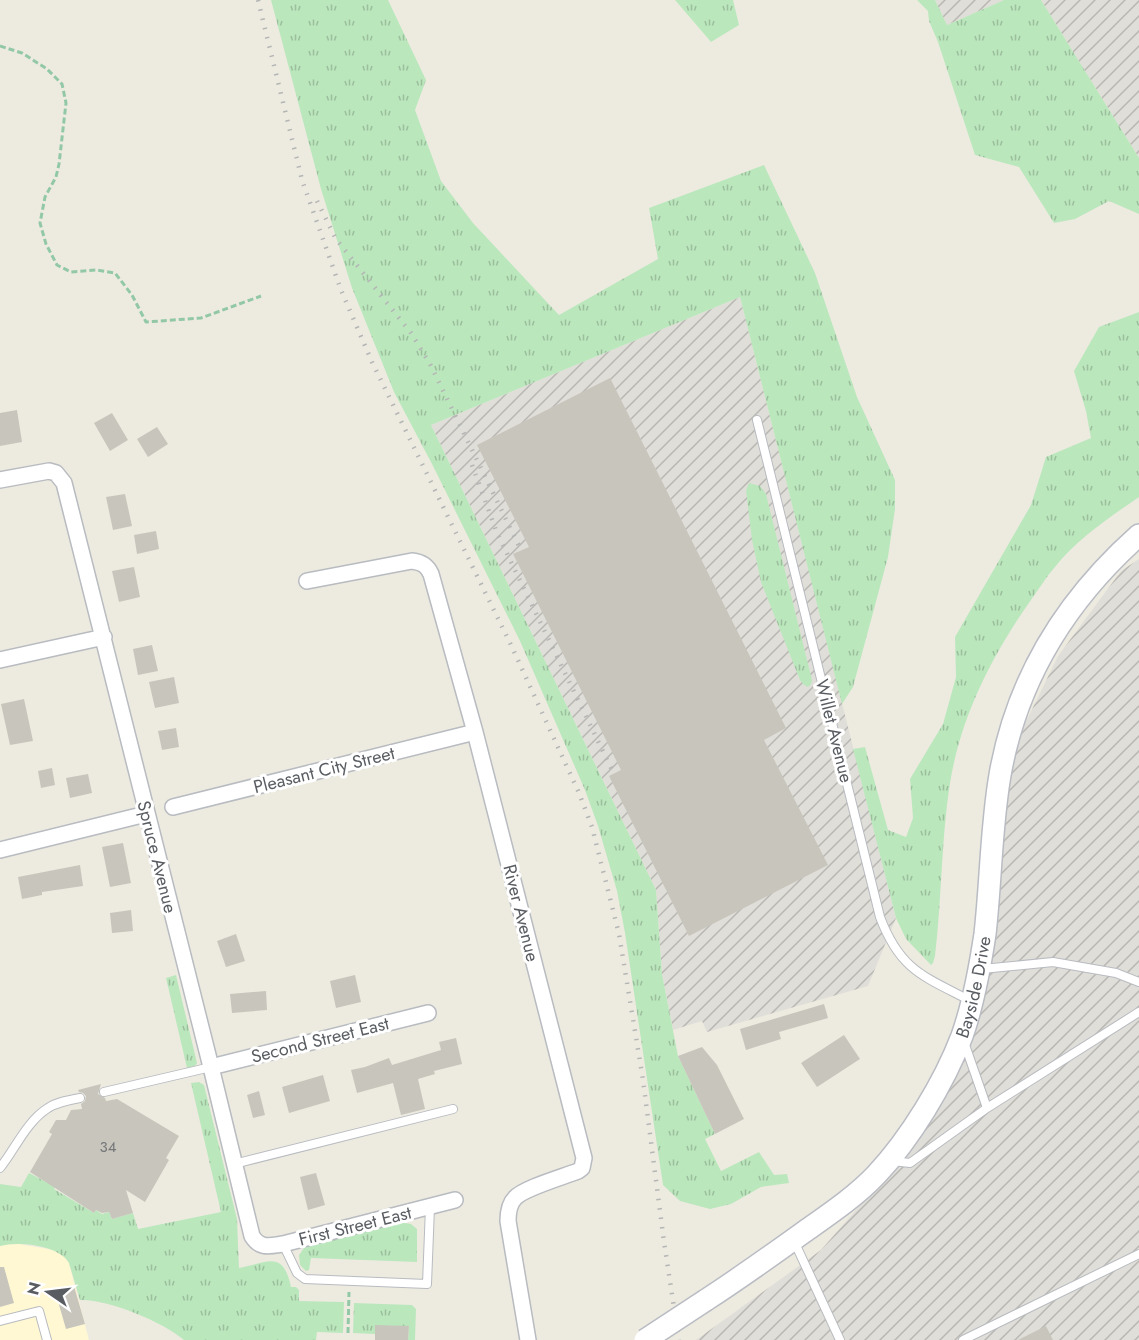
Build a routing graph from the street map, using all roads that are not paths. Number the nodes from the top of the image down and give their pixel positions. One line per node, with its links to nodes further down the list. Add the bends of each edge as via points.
1 (757, 420): 13 (lane, Willet Avenue, via 880,917 900,958 924,977)
2 (0, 480): 5 (street, Spruce Avenue, via 40,471 56,473 64,483)
3 (1139, 535): 11 (main road, Bayside Drive, via 1104,568 1071,608 1040,657 1020,703 1000,775)
4 (307, 581): 7 (street, River Avenue, via 412,561 425,565 431,574)
5 (104, 637): 6 (street); 9 (street, Spruce Avenue)
6 (0, 660)
7 (475, 732): 8 (street, Pleasant City Street); 33 (street, River Avenue, via 584,1158 578,1171 521,1193 509,1207)
8 (173, 807)
9 (146, 814): 10 (street); 17 (street, Spruce Avenue)
10 (0, 850)
11 (979, 969): 12 (lane, via 1053,962 1116,972); 13 (main road, Bayside Drive)
12 (1139, 982)
13 (971, 1001): 16 (main road, Bayside Drive)
14 (1139, 1012): 20 (lane)
15 (428, 1013): 17 (street, Second Street East)
16 (962, 1036): 20 (lane); 22 (main road, Bayside Drive, via 936,1089)
17 (211, 1067): 18 (lane); 23 (street, Spruce Avenue)
18 (104, 1092)
19 (80, 1098): 24 (lane, via 42,1113)
20 (987, 1108): 22 (lane, via 910,1163)
21 (453, 1109): 23 (lane)
22 (887, 1161): 27 (main road, Bayside Drive, via 847,1200)
23 (234, 1164): 28 (street, Spruce Avenue, via 249,1230)
24 (0, 1168)
25 (455, 1200): 26 (street, First Street East)
26 (430, 1207): 29 (street, First Street East); 29 (lane, via 428,1284 305,1279 297,1273)
27 (793, 1240): 34 (main road, Bayside Drive, bridge); 35 (lane)
28 (256, 1242): 29 (street, First Street East, via 267,1247)
29 (283, 1244)
30 (1139, 1254): 36 (lane)
31 (0, 1322): 32 (lane, via 39,1311)
32 (47, 1340)
33 (528, 1340)
34 (645, 1340)
35 (840, 1340)
36 (963, 1340)

